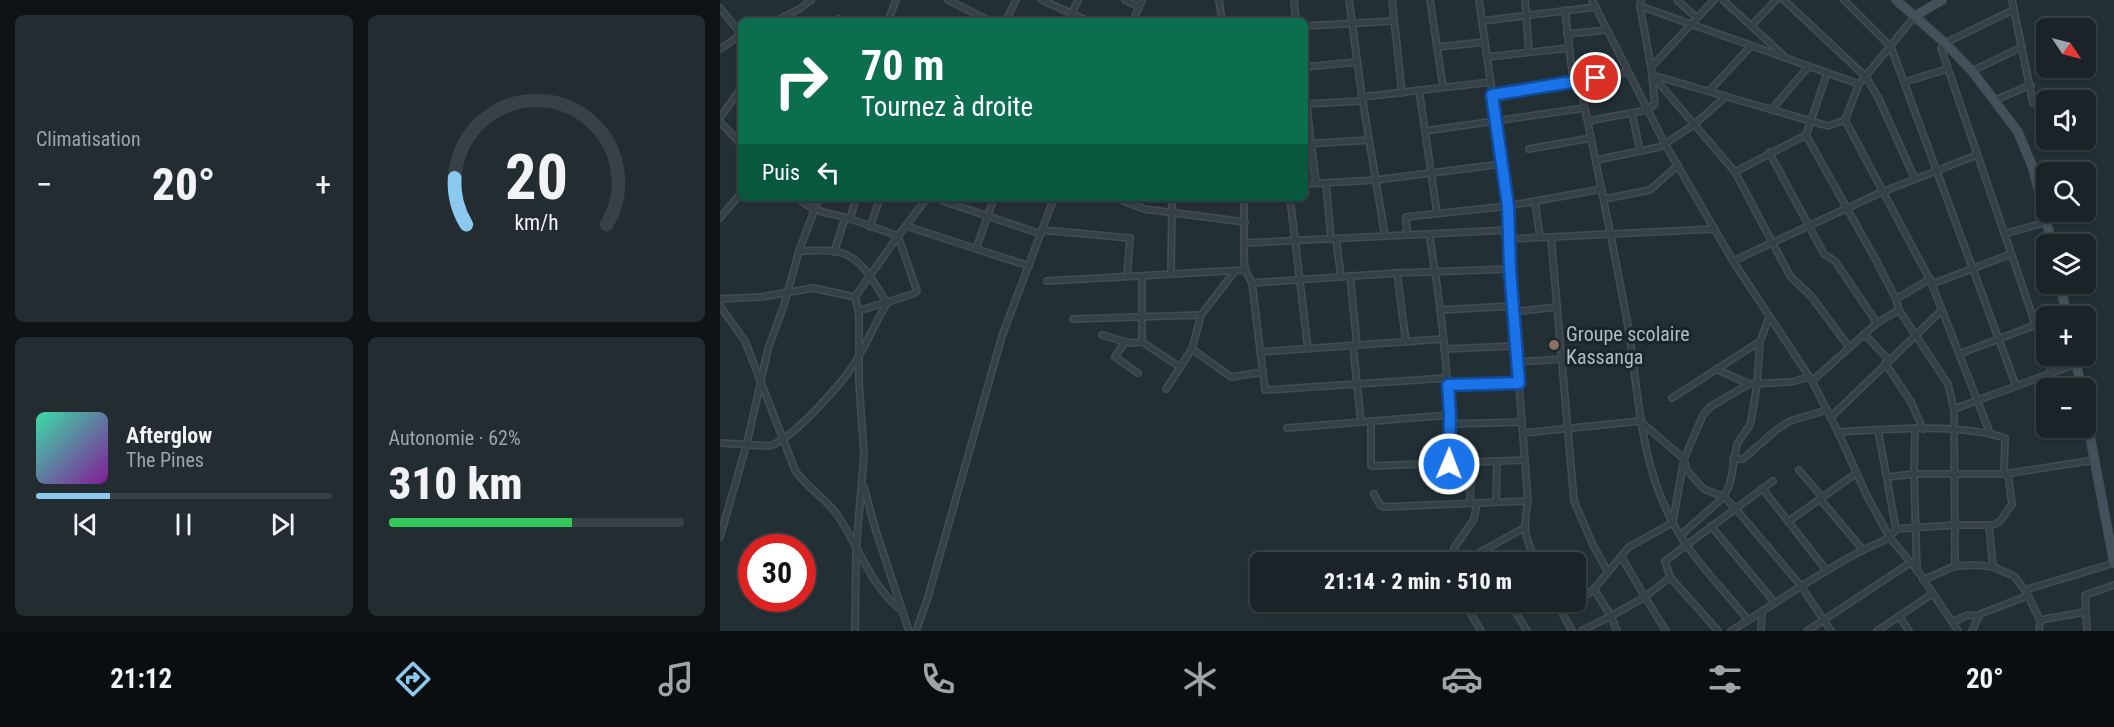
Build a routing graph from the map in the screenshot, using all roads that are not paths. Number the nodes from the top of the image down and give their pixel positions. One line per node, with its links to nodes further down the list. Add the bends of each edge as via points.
1 (797, 0): 31 (street)
2 (811, 0): 31 (street)
3 (948, 0): 39 (street)
4 (1016, 0): 40 (street)
5 (1042, 0): 34 (street)
6 (1078, 0): 34 (street)
7 (1125, 0): 28 (street)
8 (1142, 0): 28 (street)
9 (1219, 0): 44 (street)
10 (1294, 0): 45 (street)
11 (1349, 0): 49 (street)
12 (1392, 0): 47 (street)
13 (1430, 0): 60 (street)
14 (1479, 0): 48 (street)
15 (1525, 0): 35 (street)
16 (1592, 0): 29 (street)
17 (1677, 0): 46 (street)
18 (1714, 0): 46 (street)
19 (1723, 0): 52 (street)
20 (1776, 0): 52 (street)
21 (1784, 0): 77 (street)
22 (1844, 0): 61 (street)
23 (1896, 0): 36 (street)
24 (1942, 0): 36 (street)
25 (2012, 0): 33 (street)
26 (893, 1): 38 (street)
27 (1641, 2): 50 (street); 71 (street)
28 (1139, 7): 43 (street)
29 (1596, 7): 32 (street); 54 (street)
30 (720, 8): 53 (street)
31 (801, 8): 37 (street)
32 (1565, 10): 35 (street); 55 (street)
33 (2013, 10): 58 (street); 62 (street)
34 (1072, 14): 41 (street); 42 (street)
35 (1526, 14): 48 (street); 65 (street)
36 (1915, 16): 58 (street); 61 (street)
37 (782, 18)
38 (889, 18)
39 (984, 18)
40 (1007, 18)
41 (1070, 18)
42 (1081, 18)
43 (1134, 18)
44 (1222, 18)
45 (1296, 18)
46 (1697, 18): 50 (street)
47 (1394, 21): 49 (street); 87 (street)
48 (1482, 21): 57 (street)
49 (1352, 23): 51 (street); 68 (street)
50 (1691, 24): 59 (street); 71 (street)
51 (1308, 26)
52 (1751, 26): 67 (street)
53 (738, 30)
54 (1607, 30): 55 (street); 74 (street)
55 (1568, 34): 63 (street)
56 (738, 36): 64 (street)
57 (1485, 42): 60 (street); 66 (street)
58 (1945, 43): 72 (street, via 1941,48); 73 (street)
59 (1751, 46): 67 (street); 85 (street)
60 (1437, 47): 83 (street)
61 (1891, 47): 77 (street); 80 (street)
62 (2022, 47): 73 (street); 82 (street)
63 (1569, 48): 65 (street); 78 (street)
64 (720, 49)
65 (1529, 52): 66 (street)
66 (1487, 57): 79 (street)
67 (1786, 58): 69 (street)
68 (1357, 62): 70 (street); 90 (street)
69 (1809, 66): 75 (street); 96 (street)
70 (1308, 67)
71 (1652, 67): 76 (street)
72 (1947, 69): 80 (street); 115 (street)
73 (1972, 71): 91 (street)
74 (1628, 72): 78 (street); 95 (street)
75 (1827, 73): 81 (street); 102 (street)
76 (1652, 75): 85 (street); 95 (street, via 1656,101); 104 (street)
77 (1866, 77): 81 (street); 122 (street)
78 (1576, 81): 88 (street); 94 (street)
79 (1491, 82): 83 (street); 88 (street)
80 (1905, 82): 119 (street)
81 (1859, 84): 99 (street)
82 (2031, 85): 91 (street); 92 (street)
83 (1443, 87): 84 (street)
84 (1419, 90): 87 (street); 105 (street)
85 (1709, 91): 89 (street)
86 (738, 92): 98 (street)
87 (1402, 93): 90 (street)
88 (1492, 95): 100 (street)
89 (1725, 96): 96 (street); 104 (street)
90 (1362, 99): 93 (street); 108 (street)
91 (1995, 100): 124 (street, via 2018,132)
92 (2033, 103)
93 (1308, 104)
94 (1585, 108): 100 (street); 101 (street)
95 (1647, 110): 97 (street); 111 (street)
96 (1771, 110): 102 (street)
97 (1632, 113): 101 (street); 113 (street)
98 (720, 117)
99 (1845, 120): 102 (street, via 1828,126); 129 (street)
100 (1496, 121): 105 (street); 117 (street)
101 (1588, 121): 107 (street)
102 (1811, 121): 106 (street)
103 (720, 122): 109 (street)
104 (1695, 124): 111 (street); 120 (street)
105 (1425, 131): 121 (street)
106 (1806, 135): 114 (street); 146 (street)
107 (1591, 138): 112 (street); 116 (street)
108 (1369, 140): 110 (street); 123 (street)
109 (738, 141)
110 (1308, 144): 125 (street)
111 (1665, 144): 113 (street); 118 (street)
112 (1529, 149)
113 (1640, 151): 116 (street)
114 (1769, 152): 120 (street); 155 (street)
115 (1977, 155): 119 (street); 163 (street)
116 (1596, 160): 128 (street)
117 (1502, 164): 121 (street); 145 (street)
118 (1678, 165): 131 (street, via 1650,190); 158 (street)
119 (1937, 171): 122 (street); 181 (street)
120 (1735, 172): 173 (street)
121 (1431, 173): 123 (street); 149 (street)
122 (1915, 179): 129 (street)
123 (1376, 180): 126 (street); 167 (street)
124 (2036, 182)
125 (1316, 183): 126 (street); 127 (street)
126 (1326, 183): 170 (street)
127 (1308, 184)
128 (1602, 189): 131 (street); 144 (street)
129 (1882, 192): 146 (street); 195 (street)
130 (738, 197): 151 (street)
131 (1604, 199): 162 (street)
132 (801, 201): 147 (street)
133 (818, 201): 147 (street)
134 (855, 201): 152 (street)
135 (879, 201): 157 (street)
136 (925, 201): 156 (street)
137 (943, 201): 150 (street)
138 (993, 201): 150 (street)
139 (1052, 201): 160 (street)
140 (1126, 201): 148 (street, via 1144,209)
141 (1172, 201): 148 (street)
142 (1244, 201): 153 (street)
143 (1290, 201): 172 (street)
144 (1535, 201): 145 (street); 168 (street)
145 (1508, 206): 149 (street); 159 (street)
146 (1846, 208): 155 (street); 199 (street)
147 (814, 210): 152 (street); 176 (street)
148 (1172, 213): 153 (street); 187 (street)
149 (1437, 213): 165 (street, via 1406,217)
150 (987, 216): 160 (street); 175 (street)
151 (720, 218)
152 (848, 218): 157 (street); 177 (street)
153 (1245, 222): 174 (street)
154 (2047, 222): 163 (street); 164 (street)
155 (1808, 225): 173 (street); 212 (street, via 1824,254 1835,261)
156 (906, 226): 166 (street); 175 (street)
157 (870, 227): 166 (street)
158 (1715, 229): 162 (street); 179 (street)
159 (1509, 230): 161 (street); 171 (street)
160 (1042, 232): 180 (street); 189 (street, via 1130,238)
161 (1429, 234): 165 (street); 186 (street)
162 (1611, 234): 169 (street); 258 (street)
163 (2004, 234): 178 (street)
164 (2050, 234)
165 (1407, 235): 167 (street)
166 (898, 236): 188 (street); 201 (street, via 917,289 914,294)
167 (1385, 236): 170 (street)
168 (1540, 237): 169 (street); 171 (street)
169 (1551, 237): 202 (street)
170 (1334, 239): 172 (street); 192 (street)
171 (1509, 239): 182 (street)
172 (1295, 241): 174 (street); 194 (street)
173 (1772, 242): 179 (street); 225 (street, via 1790,276 1811,296)
174 (1245, 243): 183 (street)
175 (976, 249): 180 (street)
176 (799, 251): 177 (street); 197 (street)
177 (834, 252): 188 (street, via 851,256)
178 (2011, 254): 181 (street); 213 (street)
179 (1733, 261): 210 (street)
180 (1029, 266): 347 (street, via 1002,336)
181 (1972, 268): 195 (street); 218 (street)
182 (1510, 269): 186 (street); 203 (street)
183 (1245, 270): 184 (street); 196 (street)
184 (1234, 271): 187 (street); 208 (street)
185 (1397, 273): 186 (street); 191 (street); 221 (street)
186 (1435, 273): 204 (street)
187 (1171, 274): 190 (street)
188 (869, 276): 198 (street); 201 (street)
189 (1127, 276): 190 (street); 193 (street)
190 (1142, 276): 209 (street)
191 (1350, 276): 192 (street); 223 (street)
192 (1341, 277): 194 (street)
193 (1047, 280)
194 (1300, 280): 196 (street); 227 (street)
195 (1931, 282): 199 (street); 206 (street)
196 (1252, 283): 229 (street)
197 (787, 293): 198 (street, via 818,288); 200 (street); 243 (street)
198 (855, 297): 207 (street)
199 (1896, 299): 205 (street)
200 (720, 302): 243 (street, via 745,341)
201 (887, 303): 207 (street); 231 (street)
202 (1557, 307): 203 (street); 232 (street)
203 (1513, 309): 204 (street); 224 (street)
204 (1440, 310): 217 (street)
205 (1899, 310): 212 (street); 216 (street)
206 (1942, 310): 216 (street); 230 (street)
207 (858, 311): 231 (street)
208 (1201, 315): 209 (street); 226 (street)
209 (1142, 317): 211 (street); 220 (street)
210 (1769, 317): 222 (street); 242 (street)
211 (1073, 319)
212 (1877, 323): 214 (street)
213 (2035, 325): 218 (street); 240 (street)
214 (1864, 334): 225 (street); 233 (street)
215 (1102, 335): 219 (street)
216 (1914, 335): 233 (street); 253 (street, via 1948,384)
217 (1443, 339): 221 (street); 228 (street)
218 (1999, 339): 230 (street); 249 (street)
219 (1125, 342): 220 (street); 239 (street, via 1115,357)
220 (1142, 342): 236 (street)
221 (1406, 342): 223 (street)
222 (1760, 342): 237 (street); 248 (street)
223 (1355, 345): 227 (street); 245 (street)
224 (1516, 346): 228 (street); 234 (street)
225 (1849, 347): 242 (street)
226 (1192, 349): 236 (street); 238 (street, via 1231,376)
227 (1308, 349): 229 (street)
228 (1444, 349): 241 (street)
229 (1260, 352): 238 (street)
230 (1959, 354): 252 (street)
231 (859, 357): 272 (street); 288 (street)
232 (1562, 359): 234 (street); 263 (street)
233 (1887, 361): 256 (street); 265 (street)
234 (1517, 363): 244 (street)
235 (2064, 366): 240 (street)
236 (1180, 367): 250 (street)
237 (1716, 369): 246 (street); 251 (street)
238 (1263, 372): 245 (street, via 1265,390)
239 (1138, 373)
240 (2052, 373): 249 (street)
241 (1447, 378): 245 (street); 247 (street)
242 (1810, 379): 248 (street); 254 (street)
243 (760, 381): 272 (street); 274 (street)
244 (1519, 383): 247 (street); 260 (street)
245 (1357, 384): 259 (street)
246 (1749, 384): 248 (street); 275 (street, via 1703,415)
247 (1448, 385): 255 (street)
248 (1757, 385): 276 (street, via 1750,426 1739,439)
249 (2016, 386): 252 (street)
250 (1166, 389)
251 (1672, 398)
252 (1977, 400): 253 (street); 270 (street)
253 (1953, 409): 267 (street)
254 (1827, 410): 256 (street); 276 (street, via 1790,421 1743,459)
255 (1450, 415): 257 (street); 261 (street)
256 (1831, 417): 268 (street)
257 (1371, 421): 259 (street); 281 (street, via 1372,466)
258 (1640, 421): 263 (street); 275 (street); 299 (street, via 1648,464)
259 (1361, 422): 262 (street)
260 (1522, 422): 261 (street); 269 (street)
261 (1450, 424): 281 (street)
262 (1287, 428)
263 (1568, 429): 269 (street); 322 (street, via 1574,501)
264 (1915, 429): 265 (street); 266 (street); 285 (street)
265 (1923, 429): 267 (street)
266 (1878, 430): 268 (street); 287 (street)
267 (1954, 431): 270 (street); 286 (street)
268 (1838, 432): 284 (street)
269 (1523, 433): 277 (street)
270 (1990, 433): 283 (street, via 2005,438)
271 (2091, 438): 278 (street)
272 (783, 440): 274 (street, via 769,446); 311 (street, via 797,474 835,512)
273 (720, 444): 274 (street)
274 (746, 446): 307 (street)
275 (1684, 459): 292 (street, via 1687,470 1699,484); 299 (street)
276 (1733, 459): 292 (street)
277 (1525, 460): 279 (street); 294 (street)
278 (2095, 460): 283 (street); 317 (street)
279 (1497, 461): 280 (street); 295 (street)
280 (1471, 463): 281 (street); 296 (street)
281 (1449, 464)
282 (1799, 470): 293 (street)
283 (2006, 473): 286 (street); 301 (street, via 2012,505 2000,522)
284 (1856, 474): 293 (street); 308 (street)
285 (1914, 474): 286 (street); 287 (street); 304 (street)
286 (1954, 474): 300 (street)
287 (1887, 477): 305 (street)
288 (863, 481): 311 (street); 332 (street)
289 (1773, 481): 290 (street)
290 (1762, 488): 297 (street); 298 (street)
291 (1374, 494): 296 (street, via 1383,507)
292 (1724, 496): 297 (street); 306 (street)
293 (1821, 498): 298 (street); 310 (street)
294 (1528, 501): 295 (street); 303 (street)
295 (1496, 502): 296 (street)
296 (1473, 503): 313 (street, via 1474,519)
297 (1735, 508): 302 (street); 326 (street)
298 (1789, 520): 320 (street)
299 (1672, 523): 306 (street); 315 (street, via 1629,547)
300 (1955, 525): 301 (street); 304 (street); 318 (street)
301 (1989, 525): 319 (street)
302 (1711, 526): 309 (street); 331 (street)
303 (1524, 528): 312 (street); 314 (street)
304 (1916, 528): 305 (street); 321 (street)
305 (1896, 529): 308 (street)
306 (1681, 536): 309 (street)
307 (720, 537)
308 (1890, 538): 310 (street); 316 (street)
309 (1686, 544): 323 (street, via 1665,561); 341 (street)
310 (1863, 550): 320 (street)
311 (856, 551): 332 (street); 345 (street)
312 (1486, 551)
313 (1455, 552)
314 (1532, 552)
315 (1621, 556): 322 (street); 330 (street)
316 (1910, 563): 321 (street); 342 (street)
317 (2114, 563): 328 (street)
318 (1955, 566): 319 (street); 324 (street)
319 (1993, 567): 328 (street, via 2014,576)
320 (1827, 571): 326 (street)
321 (1917, 571): 324 (street)
322 (1608, 572): 327 (street)
323 (1670, 577): 330 (street); 354 (street)
324 (1923, 580): 329 (street)
325 (2114, 585): 336 (street, via 2085,596)
326 (1801, 586): 331 (street); 342 (street)
327 (1594, 589): 337 (street); 338 (street)
328 (2026, 593): 340 (street); 343 (street)
329 (1932, 594): 339 (street); 344 (street)
330 (1645, 597): 338 (street); 353 (street)
331 (1775, 603): 333 (street)
332 (900, 609): 346 (street)
333 (1762, 611): 341 (street); 356 (street)
334 (1470, 612): 348 (street)
335 (1516, 612): 349 (street)
336 (2085, 612): 343 (street); 364 (street)
337 (1562, 613): 350 (street)
338 (1611, 616): 351 (street); 352 (street)
339 (1899, 616): 359 (street); 360 (street)
340 (1977, 616): 344 (street, via 1968,615); 362 (street)
341 (1748, 620): 355 (street)
342 (1823, 620): 357 (street); 358 (street)
343 (2040, 620): 363 (street)
344 (1952, 622): 361 (street)
345 (855, 631)
346 (909, 631)
347 (916, 631)
348 (1480, 631)
349 (1527, 631)
350 (1572, 631)
351 (1581, 631)
352 (1617, 631)
353 (1666, 631)
354 (1718, 631)
355 (1731, 631)
356 (1761, 631)
357 (1807, 631)
358 (1831, 631)
359 (1877, 631)
360 (1909, 631)
361 (1958, 631)
362 (1972, 631)
363 (2039, 631)
364 (2087, 631)

